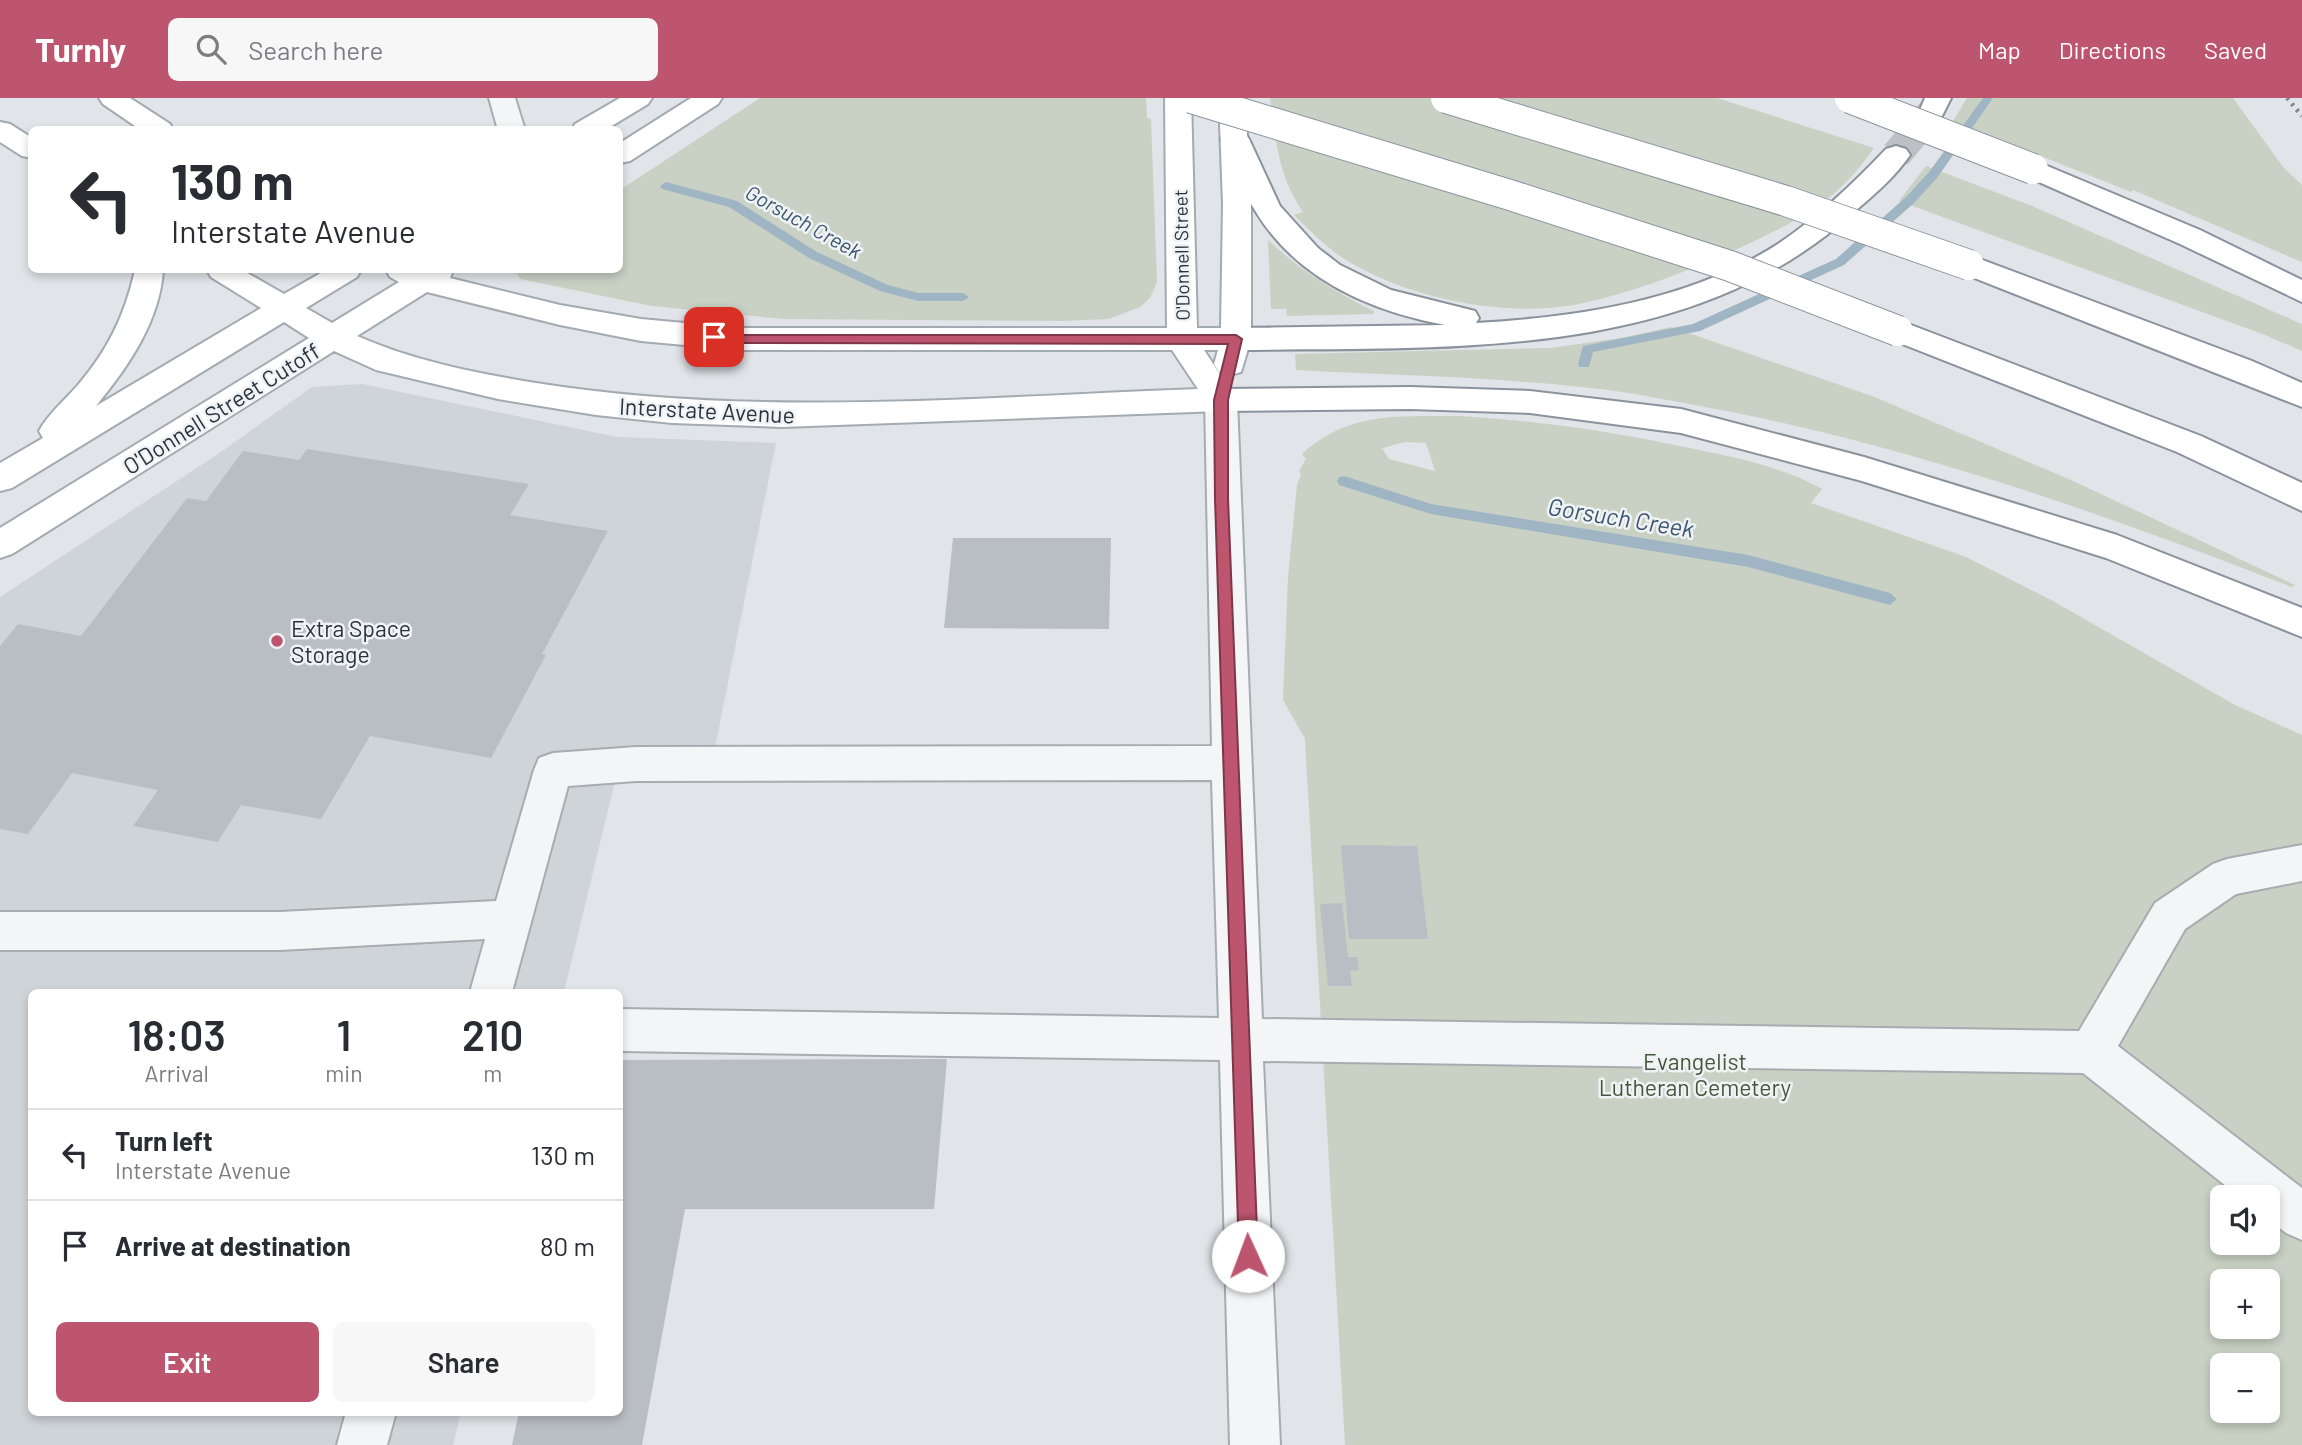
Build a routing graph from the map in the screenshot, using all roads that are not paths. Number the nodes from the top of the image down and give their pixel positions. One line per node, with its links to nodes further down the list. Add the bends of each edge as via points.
1 (112, 98): 10 (main road)
2 (502, 98): 11 (street)
3 (639, 98): 12 (main road)
4 (709, 98): 16 (main road)
5 (1178, 98): 27 (main road, O'Donnell Street)
6 (1191, 98): 31 (main road, bridge, via 1730,266 2189,444)
7 (1233, 98): 14 (main road)
8 (1446, 98): 28 (main road, bridge, via 1786,201 1969,265)
9 (1850, 98): 22 (main road, bridge, via 2190,236)
10 (154, 126)
11 (511, 126)
12 (592, 126)
13 (0, 131): 15 (main road)
14 (1235, 139): 24 (main road, via 1273,216 1294,244 1335,278 1391,303); 26 (main road)
15 (28, 148)
16 (623, 153)
17 (1896, 155): 24 (main road, via 1816,229 1771,261 1668,305)
18 (148, 273): 30 (main road, via 142,306 90,394)
19 (226, 273): 23 (main road, Interstate Avenue)
20 (342, 273): 23 (main road)
21 (421, 273): 25 (main road, O'Donnell Street Cutoff); 27 (main road, via 560,315 627,328 739,339)
22 (2302, 292)
23 (282, 309): 25 (main road, Interstate Avenue); 30 (main road)
24 (1538, 329): 26 (main road)
25 (333, 338): 29 (main road, Interstate Avenue, via 387,362 498,388 672,411 782,415); 32 (main road, O'Donnell Street Cutoff)
26 (1236, 339): 27 (main road); 29 (main road)
27 (1182, 340): 29 (main road, O'Donnell Street)
28 (2302, 396)
29 (1221, 400): 33 (main road, Interstate Avenue, via 1530,402 1681,421 1864,469 2117,548); 34 (street)
30 (12, 472)
31 (2302, 498)
32 (0, 545)
33 (2302, 622)
34 (1231, 763): 36 (street, via 635,764 553,770); 40 (street)
35 (2302, 863): 41 (street, via 2227,877 2170,916)
36 (512, 919): 37 (street, via 280,931); 38 (street)
37 (0, 931)
38 (492, 989)
39 (623, 1030): 40 (street)
40 (1241, 1040): 41 (street); 45 (street)
41 (2091, 1052): 42 (street)
42 (2302, 1217)
43 (370, 1416): 44 (street)
44 (362, 1445)
45 (1255, 1445)

